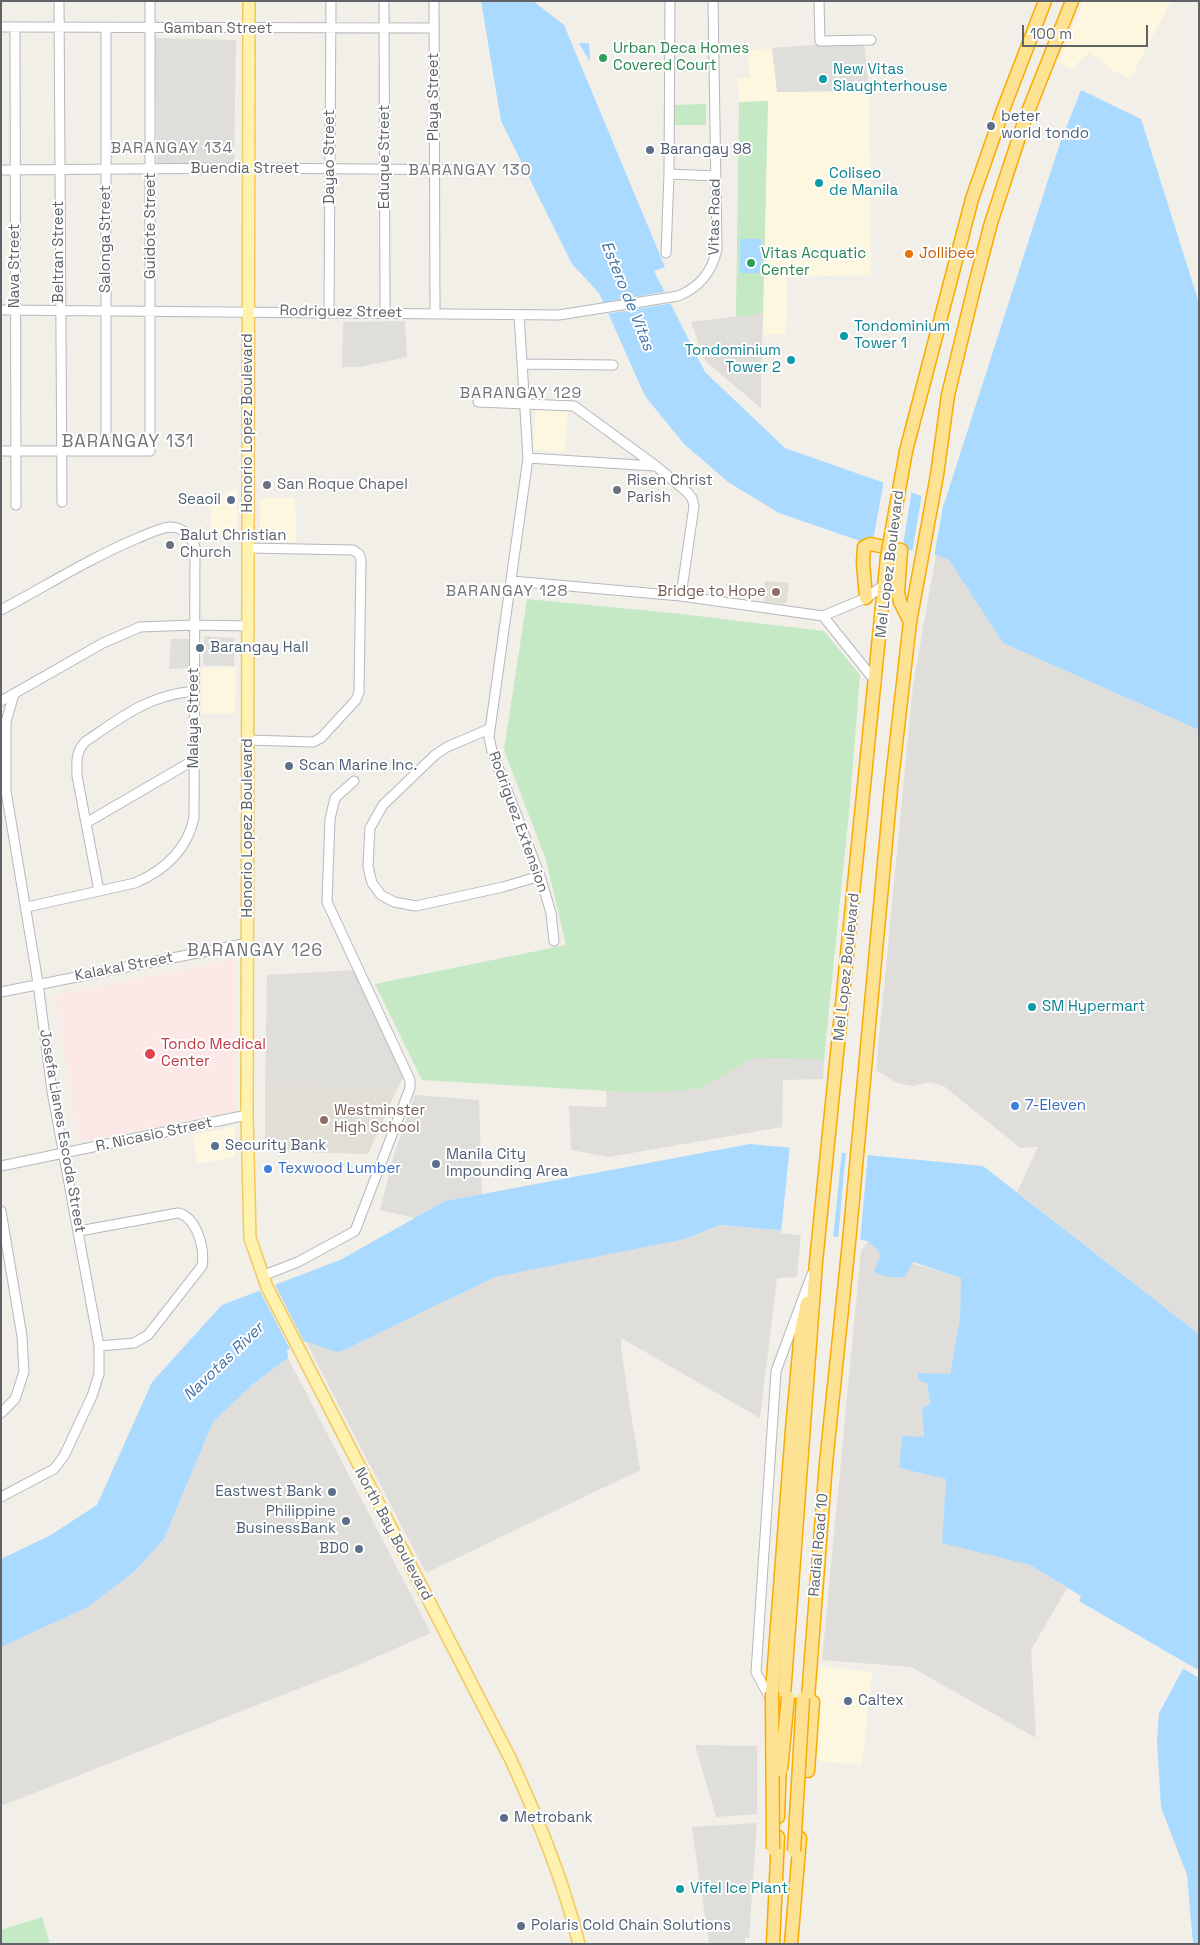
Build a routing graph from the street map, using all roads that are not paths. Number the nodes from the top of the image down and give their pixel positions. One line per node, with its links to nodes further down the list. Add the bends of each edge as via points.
1 (59, 1): 14 (street, Beltran Street)
2 (150, 1): 16 (street, Guidote Street)
3 (249, 1): 20 (main road, Honorio Lopez Boulevard)
4 (331, 1): 17 (street, Dayao Street)
5 (384, 1): 18 (street, Eduque Street)
6 (434, 1): 19 (street, Playa Street)
7 (670, 1): 32 (street)
8 (713, 1): 33 (street, Vitas Road)
9 (819, 1): 21 (street, via 820,41)
10 (1045, 1): 60 (highway, Mel Lopez Boulevard, bridge, via 972,199 906,451)
11 (1072, 1): 65 (highway, Mel Lopez Boulevard, via 1025,119 991,223 948,395)
12 (1, 27): 13 (street, Gamban Street)
13 (15, 27): 14 (street, Gamban Street); 26 (street, Nava Street)
14 (59, 27): 15 (street, Gamban Street); 27 (street, Beltran Street)
15 (106, 27): 16 (street, Gamban Street); 28 (street, Salonga Street)
16 (150, 28): 20 (street, Gamban Street); 29 (street, Guidote Street)
17 (331, 28): 18 (street, Gamban Street); 20 (street, Gamban Street); 23 (street, Dayao Street)
18 (384, 28): 19 (street, Gamban Street); 24 (street, Eduque Street)
19 (434, 28): 30 (street, Playa Street)
20 (248, 29): 22 (main road, Honorio Lopez Boulevard)
21 (871, 40)
22 (247, 168): 23 (street, Buendia Street); 29 (street, Buendia Street); 41 (main road, Honorio Lopez Boulevard)
23 (330, 168): 24 (street, Buendia Street); 42 (street, Dayao Street)
24 (385, 169): 30 (street, Buendia Street); 43 (street, Eduque Street)
25 (1, 170): 26 (street, Buendia Street)
26 (15, 170): 27 (street, Buendia Street); 37 (street, Nava Street)
27 (59, 170): 28 (street, Buendia Street); 38 (street, Beltran Street)
28 (106, 170): 29 (street, Buendia Street); 39 (street, Salonga Street)
29 (151, 170): 40 (street, Guidote Street)
30 (435, 170): 31 (street, Buendia Street); 44 (street, Playa Street)
31 (489, 170)
32 (669, 174): 33 (street); 34 (street)
33 (716, 176): 35 (street, Vitas Road, via 717,250 714,264 700,282)
34 (666, 253)
35 (678, 296): 45 (street, Rodriguez Street, via 559,315)
36 (1, 310): 37 (street, Rodriguez Street)
37 (15, 310): 38 (street, Rodriguez Street); 51 (street, Nava Street)
38 (59, 310): 39 (street, Rodriguez Street); 52 (street, Beltran Street)
39 (106, 311): 40 (street, Rodriguez Street); 53 (street, Salonga Street)
40 (151, 311): 41 (street, Rodriguez Street); 53 (street, Guidote Street, via 150,451)
41 (248, 311): 42 (street, Rodriguez Street); 58 (main road, Honorio Lopez Boulevard)
42 (329, 312): 43 (street, Rodriguez Street)
43 (385, 313): 44 (street, Rodriguez Street)
44 (435, 313): 45 (street, Rodriguez Street)
45 (519, 315): 46 (street, Rodriguez Extension)
46 (523, 364): 47 (street); 49 (street, Rodriguez Extension)
47 (613, 365)
48 (478, 402): 49 (street)
49 (526, 403): 54 (street, Rodriguez Extension); 55 (street, via 574,406)
50 (1, 451): 51 (street)
51 (16, 451): 52 (street); 57 (street, Nava Street)
52 (61, 451): 53 (street); 56 (street, Beltran Street)
53 (106, 451)
54 (528, 458): 55 (street); 59 (street, Rodriguez Extension)
55 (656, 466): 61 (street, via 687,492 694,506)
56 (62, 502)
57 (16, 505)
58 (248, 548): 67 (main road, Honorio Lopez Boulevard); 73 (street, via 352,550 359,554 361,560 359,692 356,700 321,738 313,742)
59 (512, 581): 61 (street); 72 (street, Rodriguez Extension)
60 (884, 585): 62 (street); 68 (highway, Mel Lopez Boulevard)
61 (681, 596): 64 (street)
62 (866, 598): 64 (street); 65 (highway, via 864,547 870,544 901,550 898,592)
63 (1, 610): 66 (street, Malaya Street, via 124,544 172,527 183,530 195,547)
64 (823, 616): 68 (street)
65 (910, 622): 87 (highway, Mel Lopez Boulevard, via 890,797)
66 (194, 624): 67 (street); 69 (street, Malaya Street); 70 (street, via 140,627 121,634)
67 (249, 626): 73 (main road, Honorio Lopez Boulevard)
68 (876, 682): 86 (highway, Mel Lopez Boulevard)
69 (194, 691): 74 (street, Malaya Street); 77 (street, via 158,697 134,709 79,748 77,776)
70 (14, 694): 71 (street); 76 (street, Josefa Llanes Escoda Street, via 6,722)
71 (1, 702)
72 (489, 730): 78 (street, Rodriguez Extension, via 492,751); 78 (street, via 435,755 382,805 370,828 368,866 372,883 381,895 394,902 416,906)
73 (248, 740): 82 (main road, Honorio Lopez Boulevard)
74 (194, 760): 77 (street); 79 (street, Malaya Street, via 194,818 191,831 175,857 150,877)
75 (354, 780): 93 (street, via 334,798 330,819 327,902 410,1080 410,1088 355,1231 298,1262)
76 (4, 792): 80 (street, Josefa Llanes Escoda Street)
77 (86, 823): 79 (street)
78 (540, 876): 81 (street, Rodriguez Extension, via 551,913)
79 (99, 891): 80 (street, Malaya Street)
80 (27, 907): 83 (street, Josefa Llanes Escoda Street)
81 (554, 941)
82 (248, 943): 83 (street, Kalakal Street); 85 (main road, Honorio Lopez Boulevard)
83 (38, 983): 84 (street, Kalakal Street); 88 (street, Josefa Llanes Escoda Street)
84 (1, 992)
85 (247, 1115): 88 (street, R. Nicasio Street); 93 (main road, North Bay Boulevard, via 250,1238)
86 (829, 1147): 92 (highway, Radial Road 10)
87 (858, 1147): 96 (highway, Radial Road 10)
88 (64, 1153): 89 (street, R. Nicasio Street); 91 (street, Josefa Llanes Escoda Street)
89 (1, 1166)
90 (1, 1211): 95 (street, via 22,1336 24,1372 15,1399)
91 (78, 1231): 94 (street, Josefa Llanes Escoda Street); 94 (street, via 185,1214 193,1224 204,1257 202,1266 148,1334 134,1343)
92 (816, 1262): 100 (highway, Radial Road 10); 100 (street, via 775,1376 756,1672); 102 (highway, bridge, via 801,1331 772,1692)
93 (262, 1276): 104 (main road, North Bay Boulevard, via 510,1758 543,1831 569,1903)
94 (99, 1346): 97 (street, Josefa Llanes Escoda Street, via 100,1374 64,1456 54,1470)
95 (1, 1413)
96 (830, 1430): 101 (highway, Radial Road 10); 103 (highway, bridge, via 832,1465 808,1771)
97 (1, 1497)
98 (788, 1698): 102 (highway, bridge)
99 (803, 1698): 103 (highway, bridge)
100 (782, 1719): 101 (highway); 106 (highway, Radial Road 10)
101 (807, 1722): 108 (highway, Radial Road 10)
102 (773, 1849): 105 (highway)
103 (794, 1850): 107 (highway)
104 (579, 1944)
105 (769, 1944)
106 (773, 1944)
107 (785, 1944)
108 (791, 1944)

